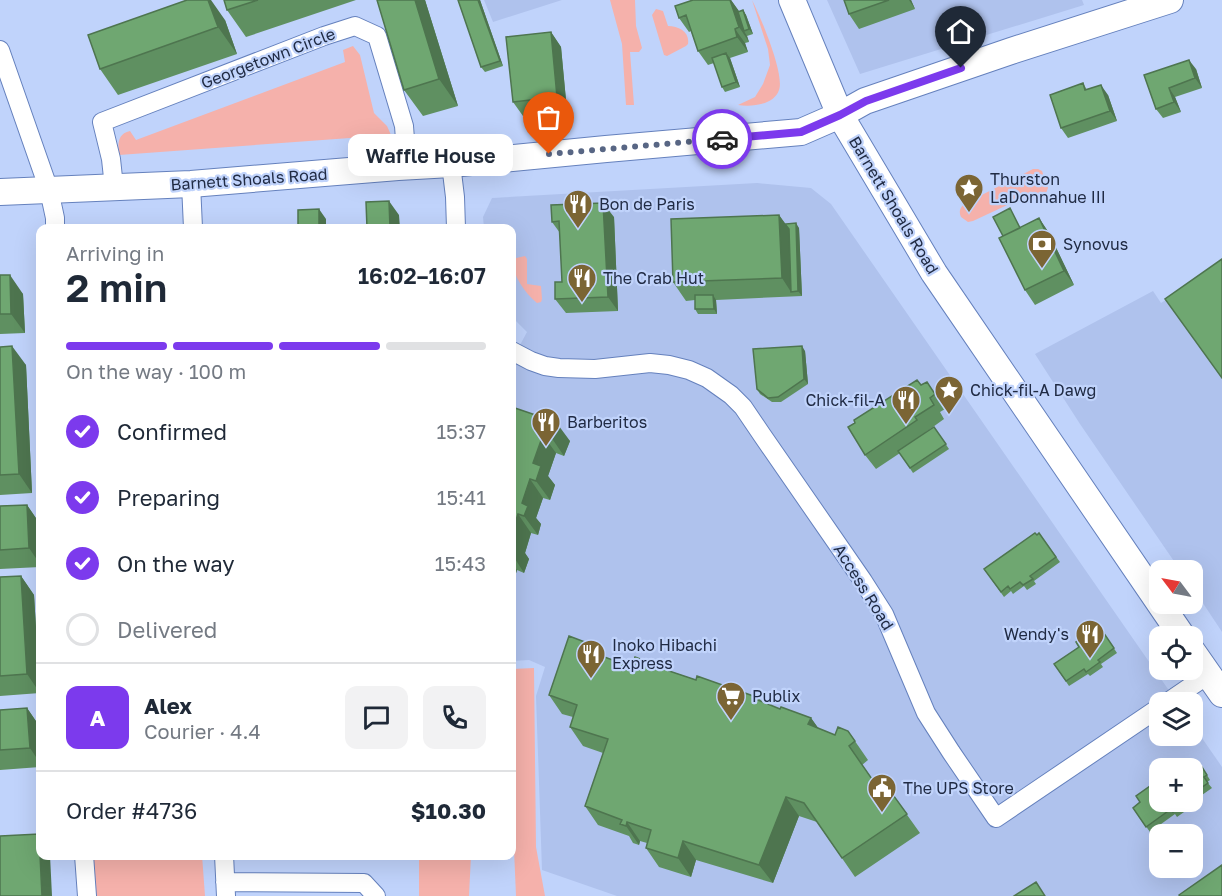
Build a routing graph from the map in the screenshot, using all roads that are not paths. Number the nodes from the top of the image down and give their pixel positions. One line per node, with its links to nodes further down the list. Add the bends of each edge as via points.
1 (792, 0): 4 (main road)
2 (1170, 0): 4 (main road, via 866,101)
3 (0, 50): 9 (street)
4 (840, 115): 5 (main road, Barnett Shoals Road, via 801,132); 15 (main road, Barnett Shoals Road, via 934,273)
5 (451, 164): 6 (main road, Barnett Shoals Road); 13 (street)
6 (407, 166): 7 (main road, Barnett Shoals Road); 8 (street, Georgetown Circle, via 404,126 377,36 355,26 102,122)
7 (191, 184): 8 (main road, Barnett Shoals Road); 12 (street)
8 (114, 187): 9 (main road, Barnett Shoals Road)
9 (49, 190): 10 (main road, Barnett Shoals Road); 11 (street)
10 (0, 192)
11 (55, 224)
12 (193, 224)
13 (456, 224)
14 (516, 353): 19 (street, Access Road, via 559,368 669,365 707,378 731,395 863,580 884,614 926,713 996,818)
15 (1175, 626)
16 (1203, 666): 17 (main road)
17 (1216, 684): 18 (street)
18 (1195, 692)
19 (1149, 714)
20 (84, 860): 23 (street)
21 (224, 860): 22 (street)
22 (226, 889): 24 (street, via 364,883)
23 (87, 896)
24 (376, 896)

